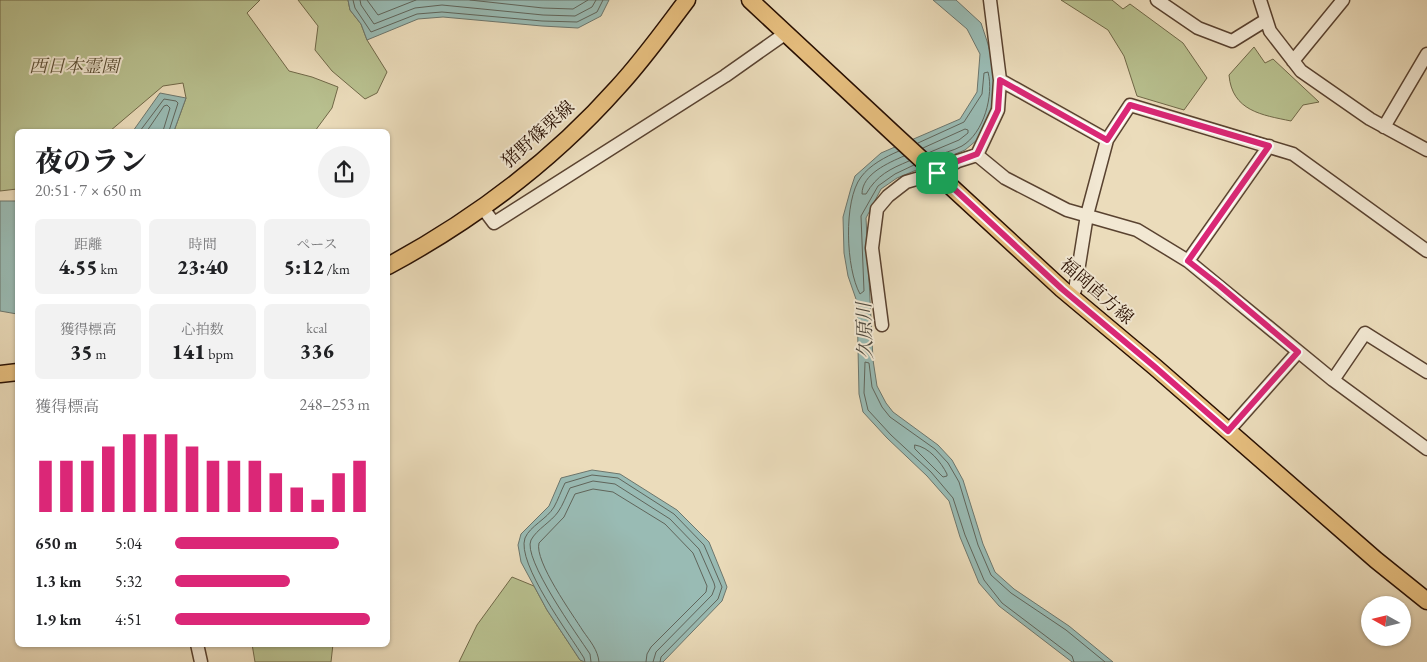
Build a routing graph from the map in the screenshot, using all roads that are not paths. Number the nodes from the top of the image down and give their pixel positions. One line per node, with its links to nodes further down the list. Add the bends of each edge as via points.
1 (686, 0): 18 (main road, 猪野篠栗線, via 618,87 574,132)
2 (750, 0): 8 (main road, 福岡直方線)
3 (990, 0): 11 (street)
4 (1157, 0): 7 (street, via 1198,28 1232,41)
5 (1260, 0): 7 (street)
6 (1343, 0): 10 (street)
7 (1266, 20): 10 (street, via 1270,31)
8 (786, 33): 17 (main road, 福岡直方線); 18 (street, via 725,76 494,223)
9 (1427, 54): 12 (street)
10 (1293, 61): 12 (street, via 1301,71)
11 (1000, 80): 13 (street); 16 (street, via 998,110)
12 (1384, 127): 15 (street)
13 (1107, 140): 14 (street, via 1130,105); 19 (street)
14 (1269, 146): 20 (street, via 1293,154); 22 (street)
15 (1427, 150)
16 (977, 154): 17 (street); 19 (street, via 1005,178 1067,210)
17 (934, 170): 23 (main road, 福岡直方線); 24 (street, via 906,182 877,209 872,248)
18 (482, 207): 21 (main road, 猪野篠栗線, via 424,246)
19 (1087, 215): 22 (street, via 1137,230); 23 (street, via 1075,290)
20 (1427, 251)
21 (390, 260)
22 (1188, 261): 25 (street)
23 (1071, 296): 30 (main road, 福岡直方線)
24 (882, 325)
25 (1298, 352): 29 (street); 30 (street)
26 (15, 372): 28 (main road)
27 (1427, 372): 29 (street, via 1365,333)
28 (0, 374)
29 (1333, 380): 31 (street)
30 (1228, 431): 32 (main road, 福岡直方線)
31 (1427, 449)
32 (1427, 601)
33 (198, 647): 34 (street)
34 (201, 662)

